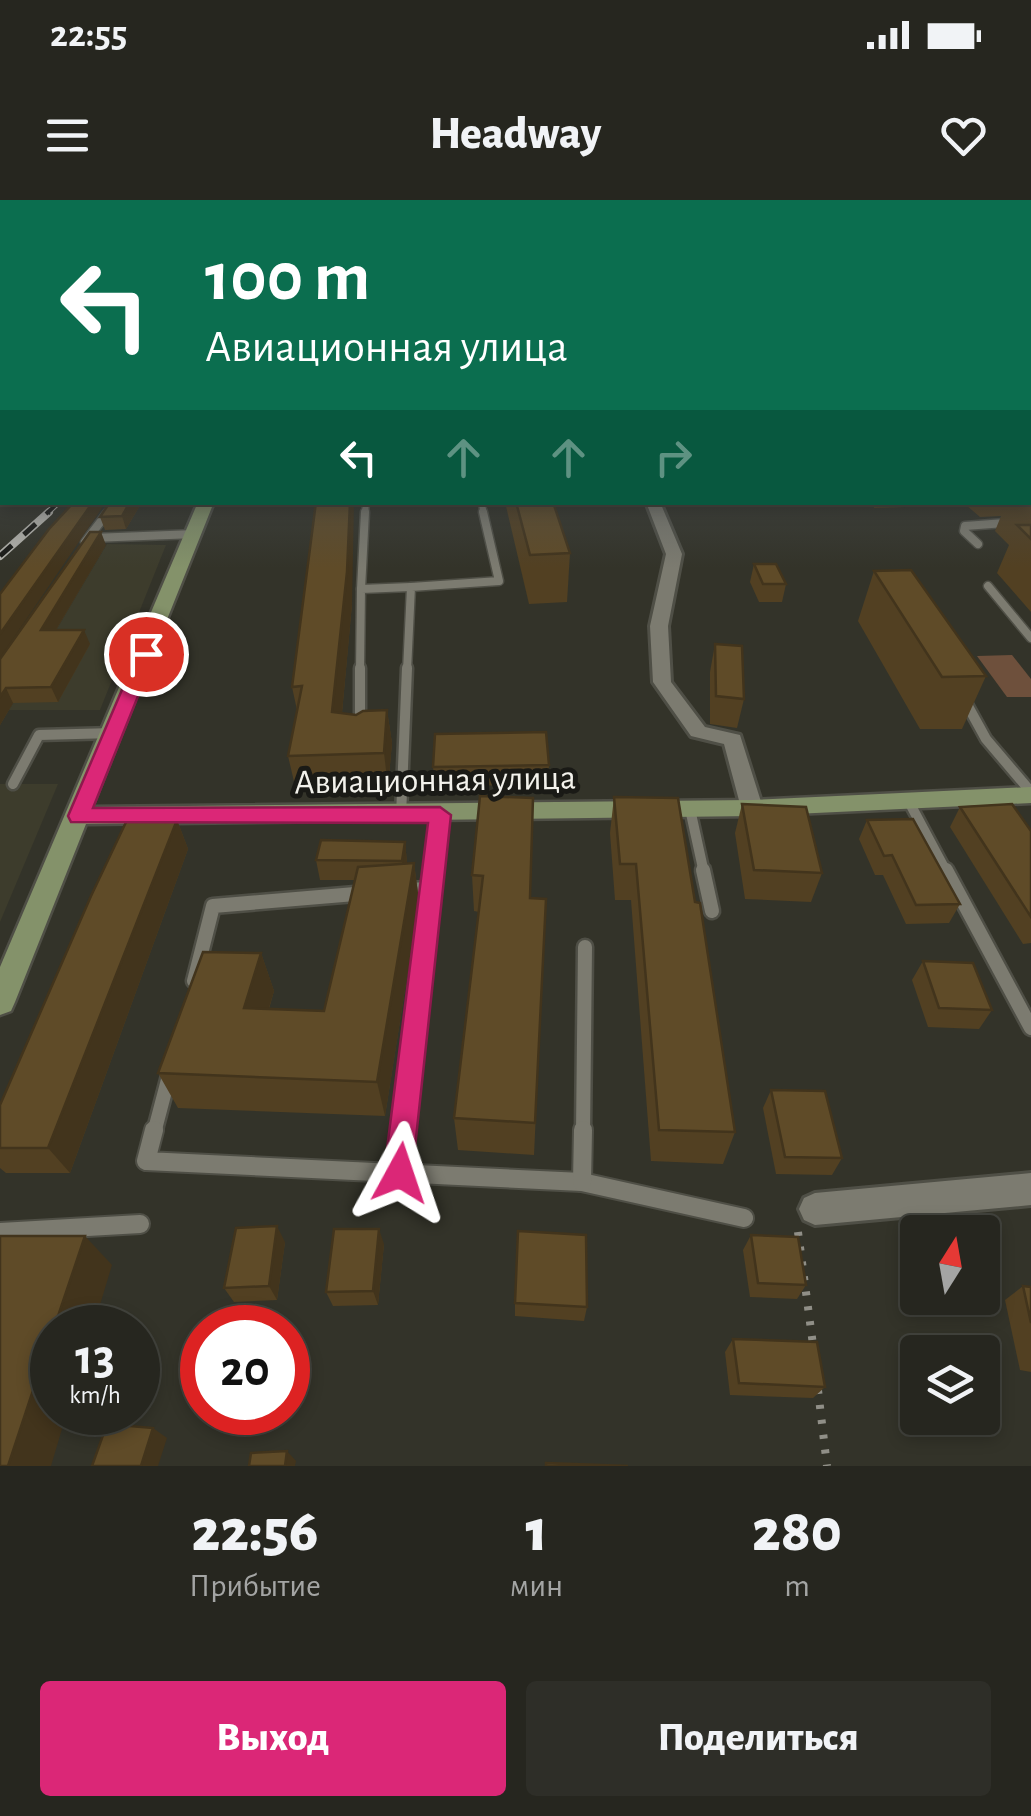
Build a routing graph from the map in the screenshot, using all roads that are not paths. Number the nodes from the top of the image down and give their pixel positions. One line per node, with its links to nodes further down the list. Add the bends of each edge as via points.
1 (113, 505): 8 (lane)
2 (205, 505): 7 (street)
3 (366, 505): 13 (lane)
4 (482, 505): 12 (lane, via 499,581)
5 (654, 505): 21 (street, via 674,554 658,626 662,682 698,732 733,738)
6 (1031, 522): 9 (lane, via 966,526)
7 (195, 534): 8 (lane); 16 (street)
8 (88, 538): 10 (lane)
9 (978, 544)
10 (77, 555)
11 (988, 586): 14 (lane)
12 (410, 588): 13 (lane); 25 (lane)
13 (360, 589): 17 (lane)
14 (1031, 638)
15 (960, 691): 19 (lane, via 986,739)
16 (114, 733): 18 (lane, via 39,735); 24 (street)
17 (360, 740)
18 (13, 784)
19 (1031, 793): 20 (street, Авиационная улица)
20 (908, 800): 21 (street, Авиационная улица); 33 (lane)
21 (752, 808): 22 (street, Авиационная улица)
22 (690, 810): 23 (street, Авиационная улица); 29 (lane)
23 (440, 815): 25 (street, Авиационная улица); 26 (lane)
24 (79, 816): 25 (street, Авиационная улица); 32 (street)
25 (401, 816)
26 (431, 889): 27 (lane); 35 (lane)
27 (396, 891)
28 (378, 892): 31 (lane, via 214,906)
29 (712, 911)
30 (585, 947): 36 (lane)
31 (190, 997)
32 (0, 1002)
33 (1031, 1028)
34 (175, 1052): 35 (lane, via 146,1161)
35 (400, 1173): 36 (lane)
36 (582, 1182): 39 (lane)
37 (1031, 1189): 38 (street)
38 (815, 1208)
39 (744, 1218)
40 (140, 1224): 41 (lane)
41 (0, 1232)

